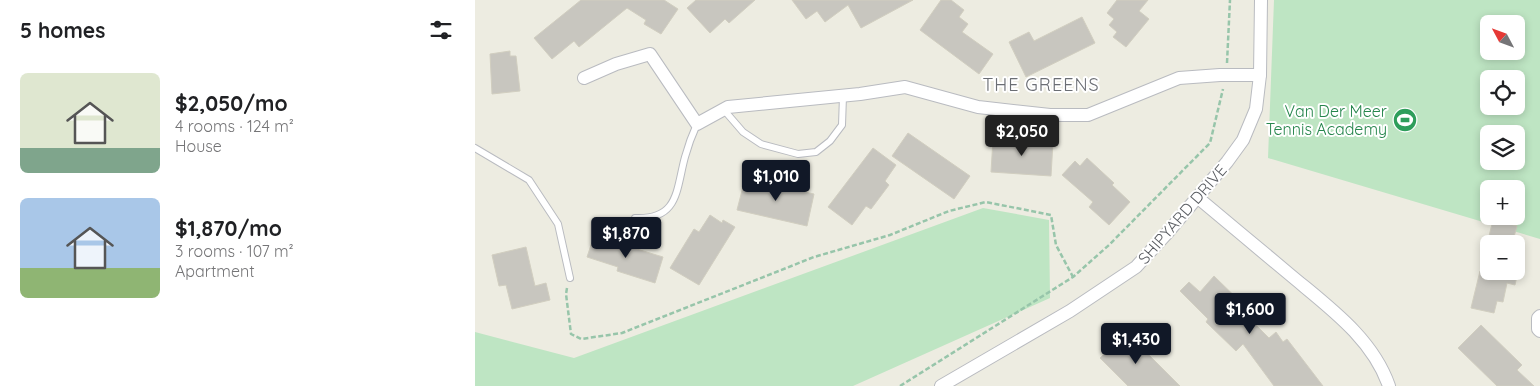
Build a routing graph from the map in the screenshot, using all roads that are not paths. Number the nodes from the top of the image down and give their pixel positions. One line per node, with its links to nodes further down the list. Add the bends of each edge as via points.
1 (1261, 0): 2 (street, SHIPYARD DRIVE)
2 (1260, 75): 4 (street, via 1179,78 1088,115 1050,115 978,107 905,87); 8 (street, SHIPYARD DRIVE, via 1257,109 1243,140)
3 (584, 78): 6 (street, via 615,64 650,54)
4 (843, 96): 5 (street, via 728,107); 5 (lane, via 842,125 816,152 798,154 761,144 743,132)
5 (724, 110): 6 (street)
6 (697, 124): 9 (lane, via 679,187 670,205 653,218)
7 (475, 148): 10 (lane, via 529,180 558,224)
8 (1197, 197): 13 (street, SHIPYARD DRIVE, via 1136,267 1070,311); 14 (street, via 1345,321 1371,350)
9 (635, 218)
10 (570, 278)
11 (1540, 316): 12 (street)
12 (1540, 331)
13 (941, 386)
14 (1389, 386)

